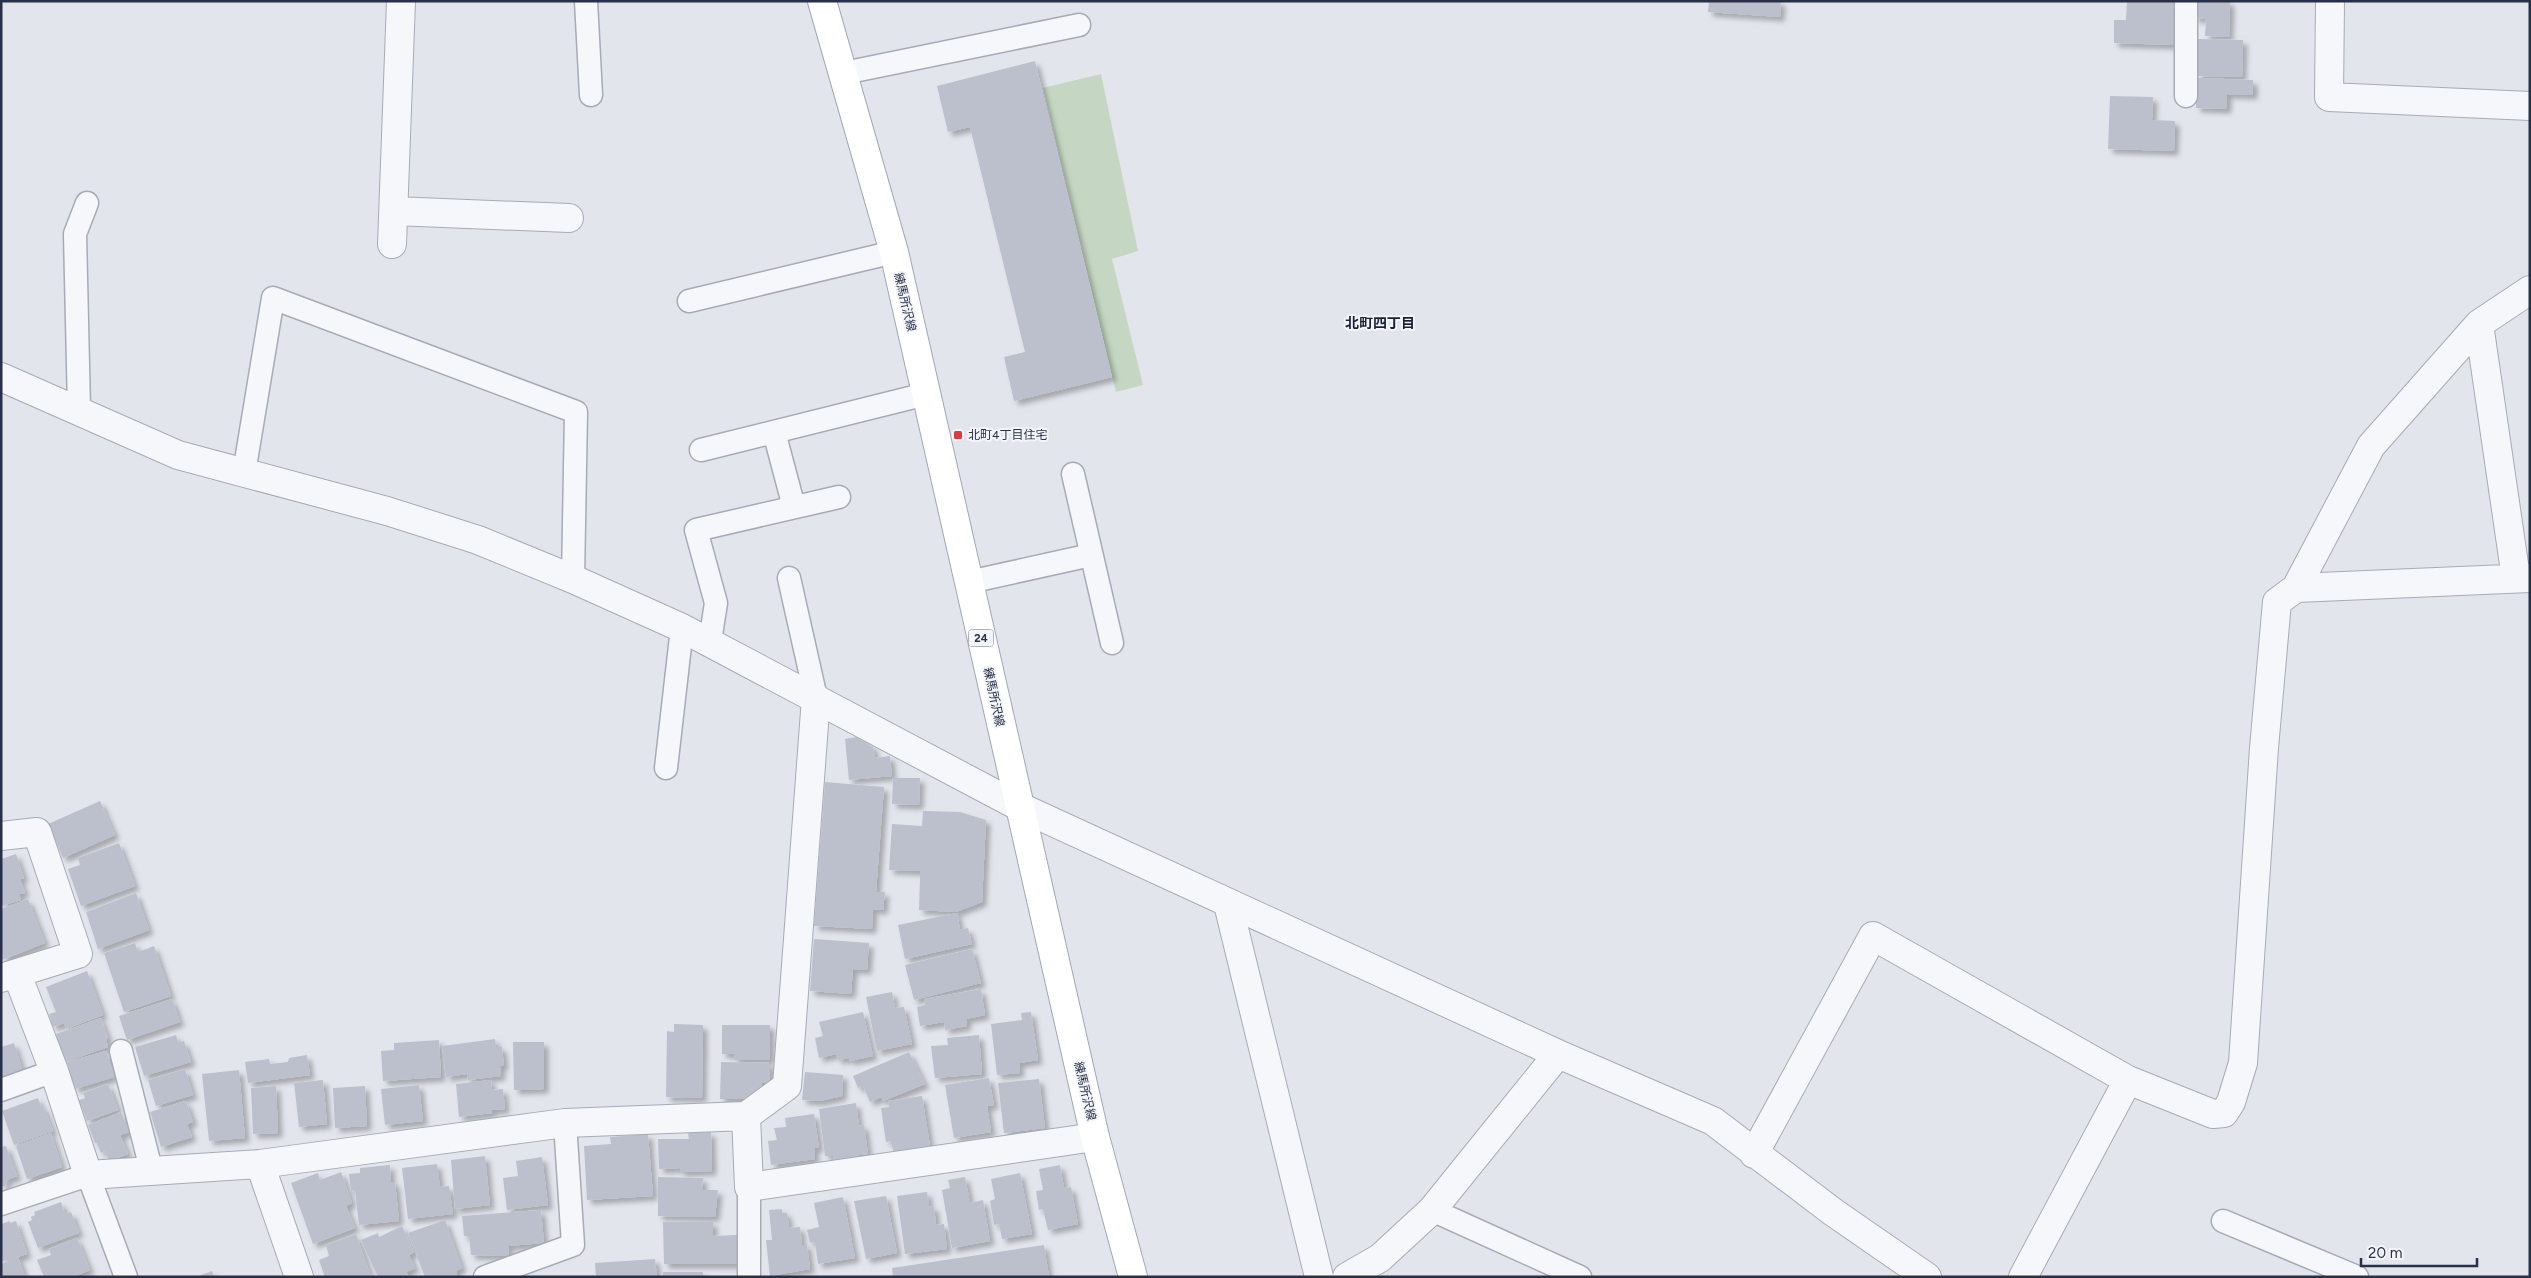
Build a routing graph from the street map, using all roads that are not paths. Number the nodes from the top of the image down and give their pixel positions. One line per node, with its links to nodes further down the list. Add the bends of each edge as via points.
1 (401, 1): 12 (street)
2 (586, 1): 8 (lane)
3 (822, 1): 7 (main road, 練馬所沢線 / 24)
4 (2186, 1): 9 (lane)
5 (2330, 1): 10 (street, via 2329,97)
6 (1080, 25): 7 (lane)
7 (844, 73): 15 (main road, 練馬所沢線 / 24)
8 (591, 95)
9 (2186, 96)
10 (2530, 106)
11 (86, 203): 21 (lane, via 74,234)
12 (394, 211): 13 (street); 14 (street)
13 (569, 218)
14 (392, 244)
15 (894, 252): 17 (lane); 20 (main road, 練馬所沢線 / 24)
16 (2530, 290): 18 (street)
17 (689, 301)
18 (2479, 324): 30 (street); 33 (street, via 2372,446)
19 (1, 377): 21 (street)
20 (926, 394): 22 (lane); 32 (main road, 練馬所沢線 / 24)
21 (79, 409): 24 (street, via 178,455)
22 (774, 432): 23 (lane); 27 (lane)
23 (701, 450)
24 (244, 473): 31 (street, via 387,510 478,540); 31 (lane, via 273,298 576,412)
25 (1073, 474): 28 (lane)
26 (840, 496): 27 (lane)
27 (794, 507): 35 (lane, via 696,530 716,603)
28 (1091, 554): 32 (lane); 36 (lane)
29 (789, 578): 37 (lane)
30 (2523, 578): 33 (street)
31 (573, 579): 34 (street)
32 (969, 582): 39 (main road, 練馬所沢線 / 24)
33 (2296, 588): 46 (street, via 2277,602 2243,1063 2231,1102 2224,1113 2213,1114)
34 (682, 628): 35 (street); 38 (lane)
35 (710, 641): 37 (street)
36 (1112, 643)
37 (816, 698): 39 (street); 48 (street, via 787,1086)
38 (666, 768)
39 (1018, 806): 41 (street); 50 (main road, 練馬所沢線 / 24)
40 (1, 836): 42 (street, via 37,832 78,954)
41 (1228, 904): 44 (street); 66 (street)
42 (9, 976): 45 (street)
43 (121, 1051): 53 (lane)
44 (1558, 1054): 51 (street, via 1713,1121); 57 (street)
45 (54, 1071): 47 (lane); 54 (street)
46 (2128, 1080): 51 (street, via 1873,936); 69 (street)
47 (1, 1090)
48 (746, 1116): 49 (street); 55 (street)
49 (565, 1123): 52 (street); 64 (lane, via 573,1245)
50 (1095, 1137): 55 (street); 65 (main road, 練馬所沢線 / 24)
51 (1754, 1154): 61 (street)
52 (260, 1164): 53 (street); 63 (street)
53 (151, 1169): 54 (street)
54 (88, 1174): 56 (lane); 62 (lane)
55 (749, 1187): 60 (lane)
56 (1, 1204)
57 (1432, 1210): 59 (street); 68 (lane)
58 (2223, 1221): 70 (lane)
59 (1385, 1268): 67 (street)
60 (749, 1275)
61 (1922, 1276)
62 (126, 1277)
63 (299, 1277)
64 (485, 1277)
65 (1133, 1277)
66 (1319, 1277)
67 (1347, 1277)
68 (1580, 1277)
69 (2023, 1277)
70 (2357, 1277)

